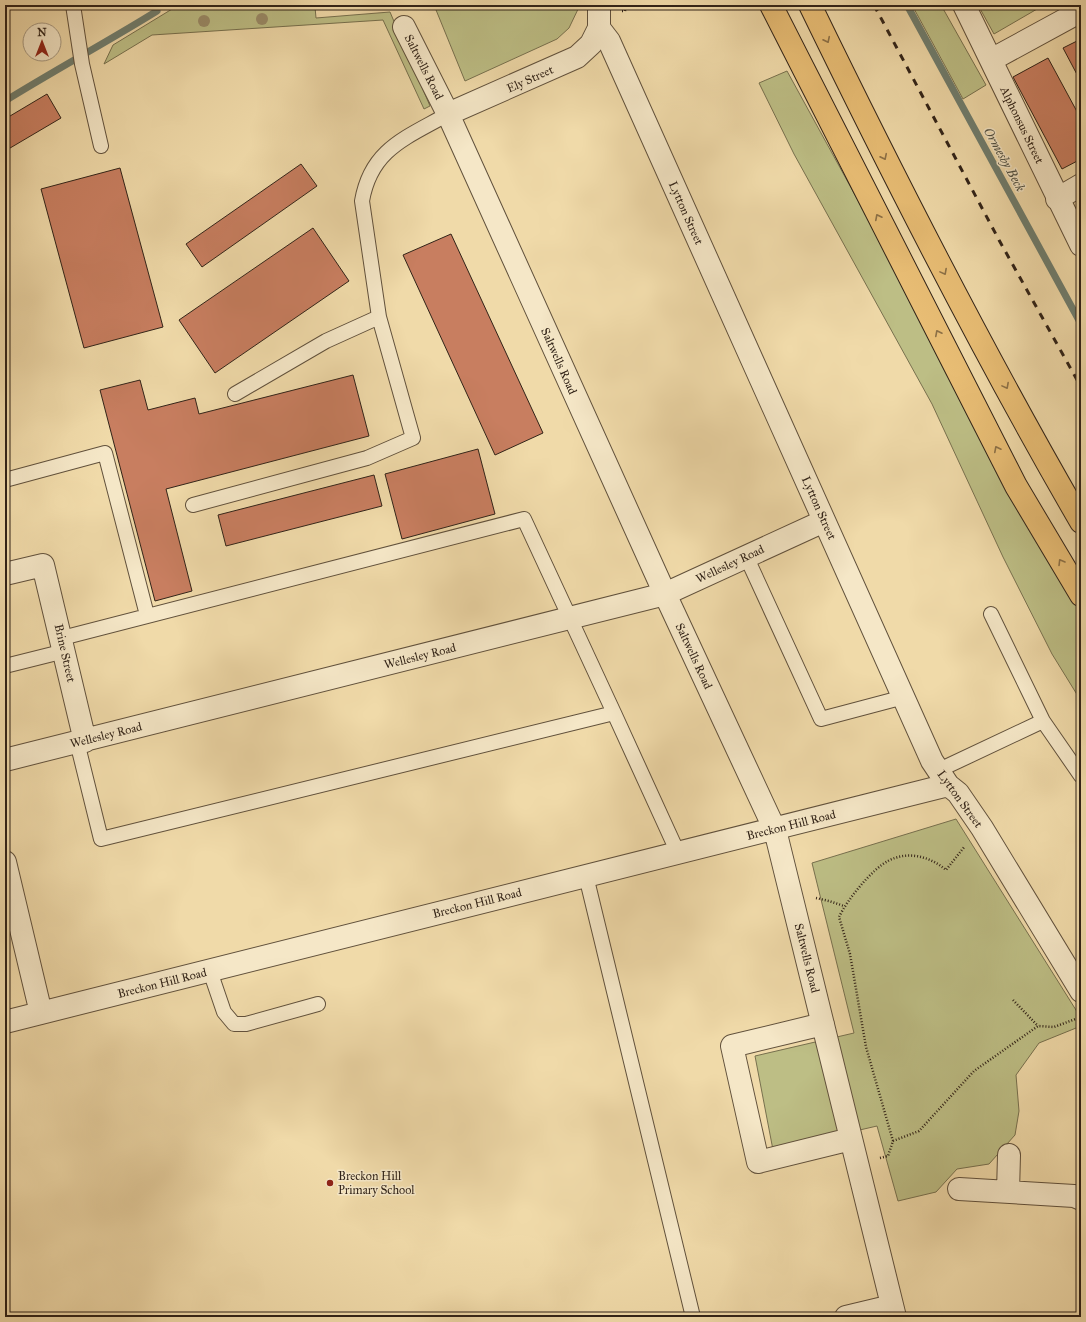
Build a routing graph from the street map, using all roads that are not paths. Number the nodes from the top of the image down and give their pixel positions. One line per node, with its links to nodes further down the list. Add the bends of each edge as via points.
1 (73, 5): 11 (lane, via 78,45)
2 (599, 5): 8 (street)
3 (771, 5): 24 (highway, one-way to 3, via 1016,486)
4 (810, 5): 20 (highway, one-way to 20, via 902,193)
5 (964, 5): 9 (street, Alphonsus Street)
6 (1081, 11): 9 (street)
7 (404, 27): 10 (street, Saltwells Road)
8 (599, 28): 10 (street, Ely Street, via 591,44 578,58); 19 (street, Lytton Street, via 609,41)
9 (991, 60): 13 (street, Alphonsus Street)
10 (448, 114): 15 (lane, via 390,148 371,169 365,184 362,201); 23 (street, Saltwells Road)
11 (100, 146)
12 (1081, 185): 13 (street)
13 (1058, 199): 14 (street, Alphonsus Street)
14 (1081, 244)
15 (379, 317): 16 (lane, via 326,341); 18 (lane, via 413,438 368,458)
16 (235, 394)
17 (5, 480): 26 (lane, via 105,453)
18 (193, 505)
19 (824, 521): 21 (street, Wellesley Road); 30 (street, Lytton Street)
20 (1081, 522)
21 (746, 556): 23 (street, Wellesley Road); 30 (lane, via 821,719)
22 (5, 574): 28 (street, Brine Street, via 43,565)
23 (665, 594): 27 (street, Wellesley Road); 37 (street, Saltwells Road)
24 (1081, 595)
25 (991, 614): 32 (lane)
26 (147, 615): 27 (lane, via 524,519); 28 (lane)
27 (569, 618): 31 (lane); 33 (street, Wellesley Road)
28 (63, 645): 29 (lane); 33 (street, Brine Street)
29 (5, 666)
30 (904, 697): 36 (street, Lytton Street, via 932,761)
31 (614, 713): 33 (lane, via 102,839); 38 (lane)
32 (1043, 721): 35 (lane); 36 (lane)
33 (81, 742): 34 (street, Wellesley Road)
34 (5, 760)
35 (1081, 776)
36 (943, 778): 37 (street, Breckon Hill Road); 42 (street, Lytton Street, via 982,828)
37 (774, 830): 38 (street, Breckon Hill Road); 46 (street, Saltwells Road)
38 (678, 853): 40 (street, Breckon Hill Road)
39 (5, 865): 44 (street)
40 (586, 876): 41 (street, Breckon Hill Road); 53 (lane)
41 (210, 971): 43 (lane, via 224,1012 234,1024 246,1024); 44 (street, Breckon Hill Road)
42 (1081, 991)
43 (318, 1004)
44 (41, 1013): 45 (street, Breckon Hill Road)
45 (5, 1022)
46 (823, 1024): 47 (street, Saltwells Road); 47 (street, via 732,1046 758,1162)
47 (851, 1139): 52 (street, Saltwells Road)
48 (1009, 1155): 50 (street)
49 (959, 1189): 50 (street)
50 (1008, 1192): 51 (street, via 1074,1196)
51 (1081, 1199)
52 (893, 1312): 54 (street)
53 (693, 1317)
54 (846, 1317)

